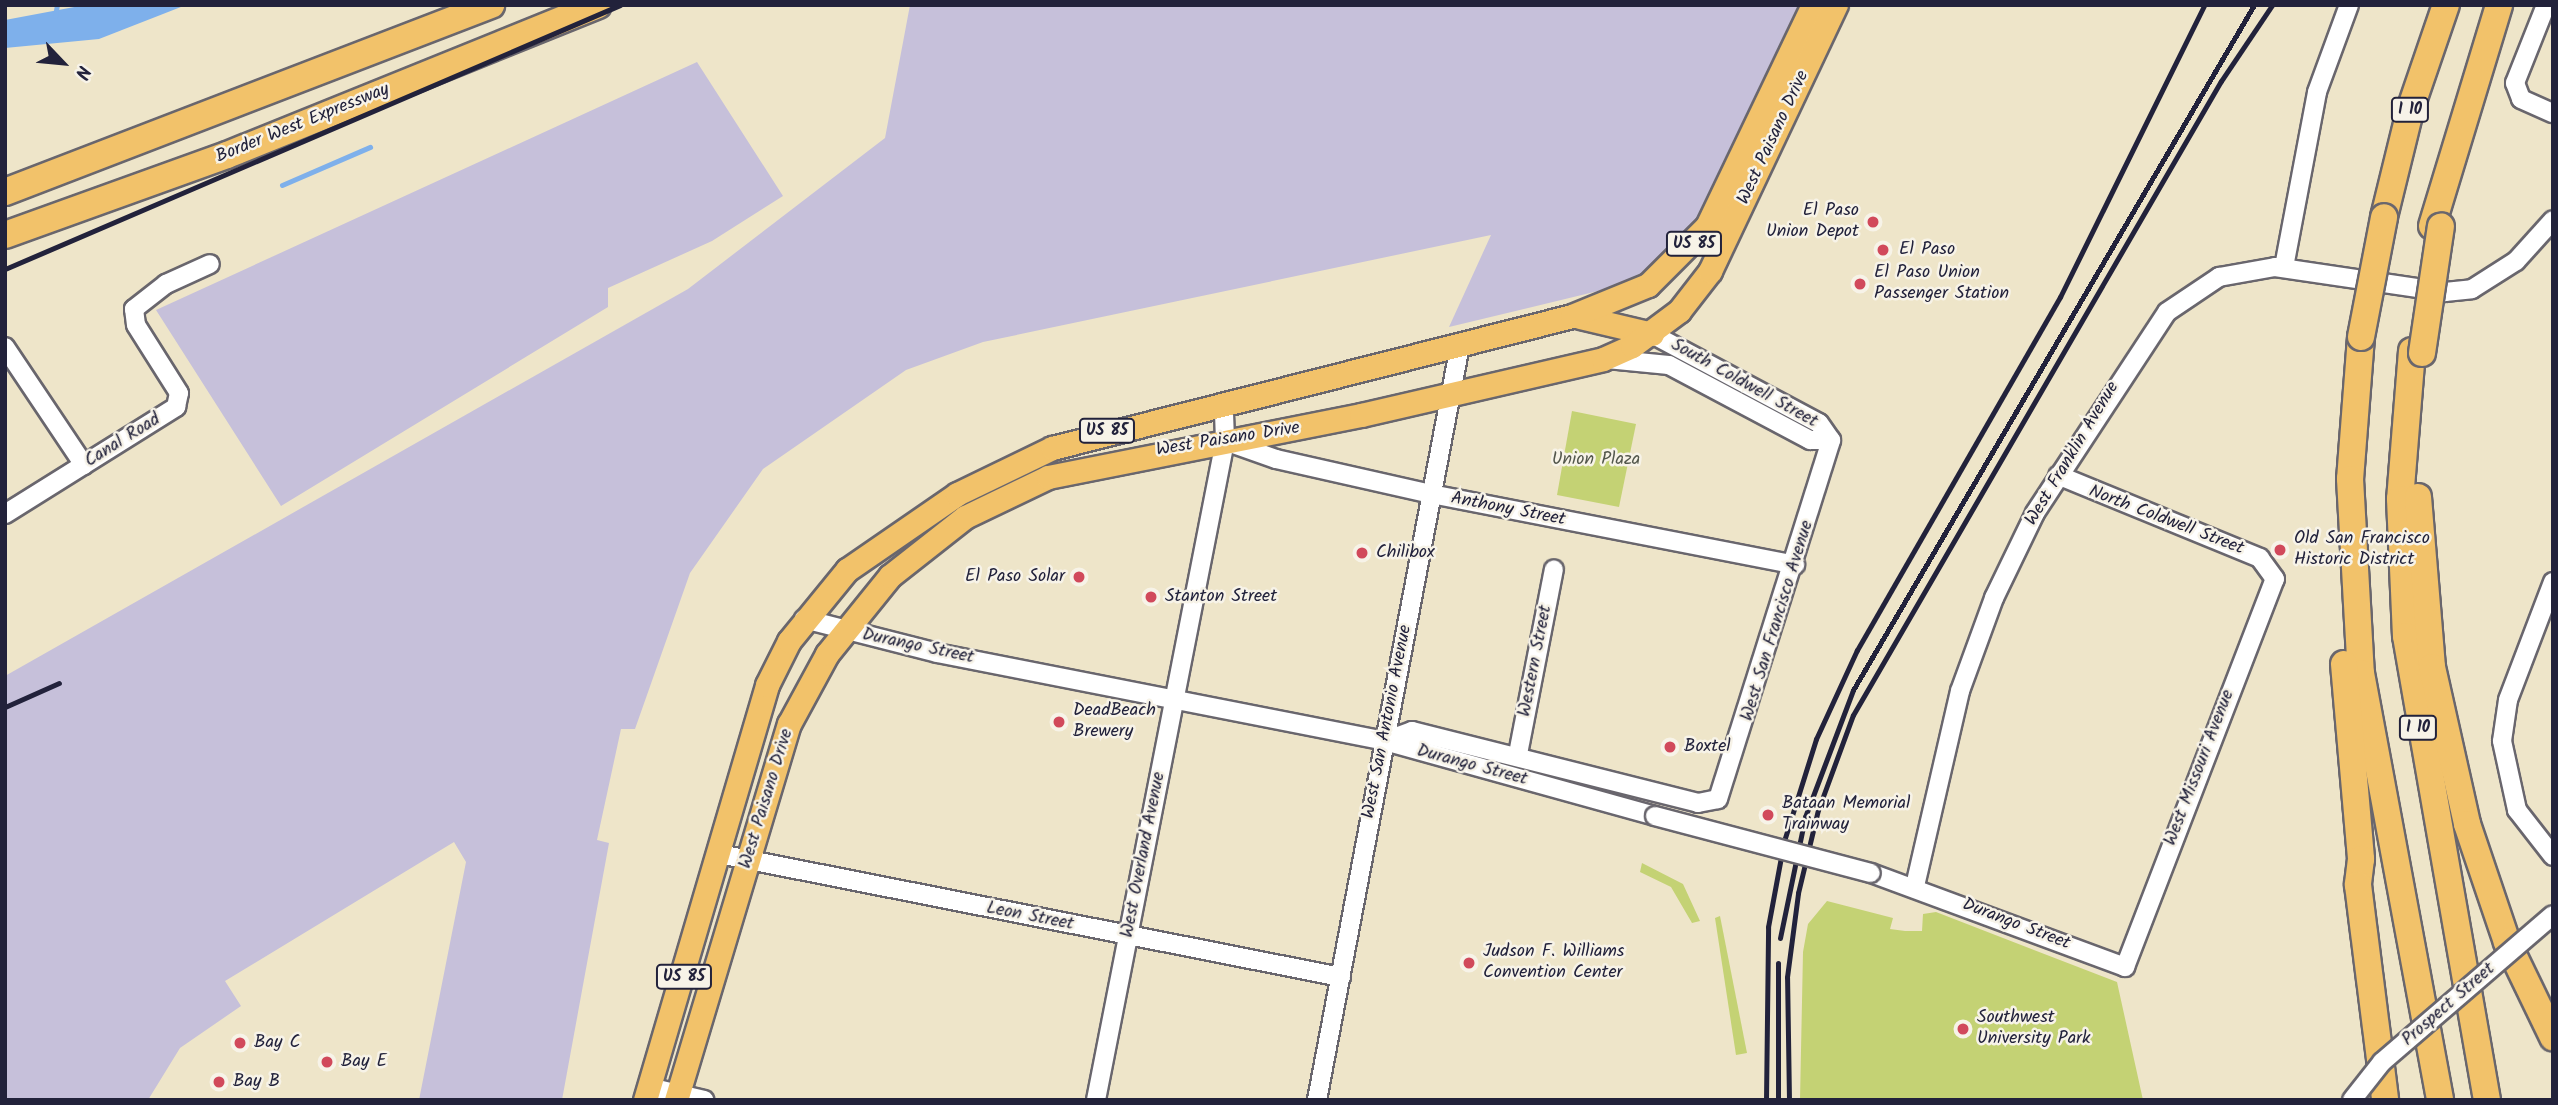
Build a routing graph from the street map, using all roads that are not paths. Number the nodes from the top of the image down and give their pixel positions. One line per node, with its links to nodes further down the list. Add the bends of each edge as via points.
1 (492, 5): 9 (highway)
2 (598, 5): 11 (highway, Border West Expressway, via 227,155)
3 (2349, 5): 13 (street, via 2315,103)
4 (2446, 5): 32 (highway, I 10, bridge, via 2411,107 2361,337 2350,479)
5 (2499, 5): 18 (highway, I 10, via 2462,112 2436,226)
6 (2546, 5): 8 (street, via 2515,91)
7 (1822, 11): 14 (main road, West Paisano Drive / US 85, via 1694,244 1648,285); 15 (main road, West Paisano Drive / US 85, via 1710,271)
8 (2553, 113)
9 (5, 192)
10 (2553, 220): 13 (street, West Franklin Avenue, via 2494,278 2445,292)
11 (5, 235)
12 (210, 264): 24 (street, Canal Road, via 166,284 134,309 136,325 179,393 176,407)
13 (2284, 267): 25 (street, West Franklin Avenue, via 2219,277 2167,312)
14 (1572, 317): 15 (main road); 16 (main road, West Paisano Drive / US 85)
15 (1652, 334): 19 (main road, West Paisano Drive / US 85); 23 (street, South Coldwell Street, via 1819,423)
16 (1460, 345): 20 (street, West San Antonio Avenue); 21 (main road, West Paisano Drive / US 85)
17 (5, 346): 24 (street)
18 (2417, 352): 46 (highway, via 2418,513 2432,667 2487,891); 55 (highway, I 10, via 2400,499 2406,636 2420,745)
19 (1603, 359): 20 (main road, West Paisano Drive / US 85); 23 (street, via 1669,365 1810,440)
20 (1451, 393): 22 (main road, West Paisano Drive / US 85); 26 (street, West San Antonio Avenue)
21 (1224, 403): 22 (street, West Overland Avenue); 33 (main road, West Paisano Drive / US 85, via 1088,435 986,477 881,542)
22 (1225, 440): 26 (street, Anthony Street, via 1276,459); 34 (main road, West Paisano Drive / US 85, via 1078,468 994,500 913,554); 35 (street, West Overland Avenue)
23 (1831, 440): 28 (street, West San Francisco Avenue)
24 (84, 465): 27 (street, Canal Road)
25 (2058, 475): 30 (street, North Coldwell Street, via 2260,558); 41 (street, West Franklin Avenue, via 1977,639)
26 (1431, 495): 28 (street, Anthony Street); 36 (street, West San Antonio Avenue)
27 (5, 514)
28 (1795, 565): 37 (street, West San Francisco Avenue, via 1718,799 1698,803)
29 (1554, 569): 37 (street, Western Street)
30 (2272, 569): 44 (street, West Missouri Avenue, via 2273,592)
31 (2552, 590): 39 (street, via 2508,700 2502,741 2517,810)
32 (2353, 593): 53 (highway, via 2343,643 2348,754); 54 (highway, I 10, via 2371,755)
33 (804, 619): 34 (street, Durango Street); 38 (main road, West Paisano Drive / US 85, via 762,698)
34 (844, 631): 35 (street, Durango Street); 40 (main road, West Paisano Drive / US 85, via 789,724)
35 (1174, 699): 36 (street, Durango Street); 43 (street, West Overland Avenue)
36 (1385, 741): 37 (street, via 1412,732); 41 (street, Durango Street, bridge); 45 (street, West San Antonio Avenue)
37 (1518, 754)
38 (719, 854): 40 (street, Leon Street); 47 (main road, West Paisano Drive / US 85)
39 (2553, 856)
40 (748, 860): 43 (street, Leon Street); 48 (main road, West Paisano Drive / US 85)
41 (1916, 886): 44 (street, Durango Street)
42 (2553, 915): 52 (street, Prospect Street, bridge, via 2382,1062)
43 (1129, 936): 45 (street, Leon Street); 50 (street, West Overland Avenue)
44 (2125, 967)
45 (1341, 977): 51 (street, West San Antonio Avenue)
46 (2553, 1037)
47 (647, 1093): 48 (street)
48 (677, 1097): 49 (street)
49 (704, 1100)
50 (1096, 1100)
51 (1317, 1100)
52 (2352, 1100)
53 (2385, 1100)
54 (2440, 1100)
55 (2487, 1100)

